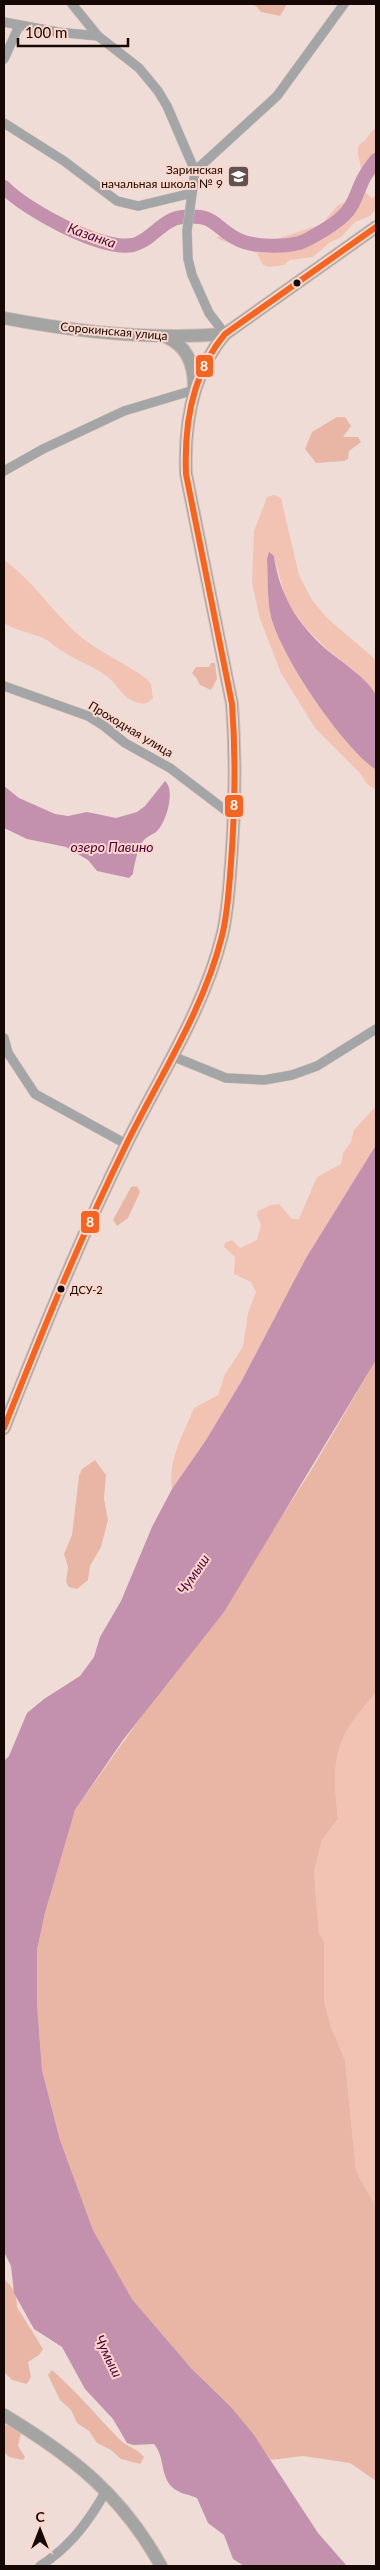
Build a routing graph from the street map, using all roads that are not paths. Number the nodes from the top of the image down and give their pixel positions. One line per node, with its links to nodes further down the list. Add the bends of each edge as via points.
1 (72, 4): 5 (street)
2 (344, 4): 8 (street, via 277,96)
3 (4, 22): 4 (street)
4 (19, 26): 5 (street); 6 (street)
5 (98, 36): 8 (street, via 139,68 158,92)
6 (4, 59)
7 (4, 123): 9 (street, via 64,161 118,202 138,206)
8 (195, 171): 9 (street)
9 (192, 193): 12 (street, via 187,231 188,259 196,288)
10 (376, 227): 12 (street)
11 (4, 318): 13 (street, Сорокинская улица)
12 (225, 334): 13 (street, Сорокинская улица); 14 (street, via 209,356)
13 (163, 336): 14 (street, via 180,345 188,356)
14 (194, 390): 15 (street, via 124,412); 17 (street, via 186,440 186,474 232,704)
15 (4, 470)
16 (4, 686): 17 (street, Проходная улица, via 88,716 125,743 170,768)
17 (234, 816): 20 (street, via 228,900 221,938 204,986)
18 (376, 1029): 20 (street, via 317,1066 292,1076 264,1080 226,1078)
19 (4, 1038): 21 (street, via 8,1053 35,1094)
20 (172, 1056): 21 (street)
21 (126, 1144): 22 (street, via 47,1318)
22 (4, 1428)
23 (4, 2415): 24 (street, via 73,2460)
24 (106, 2491): 25 (street, via 88,2523); 26 (street, via 135,2524)
25 (40, 2566)
26 (161, 2566)

